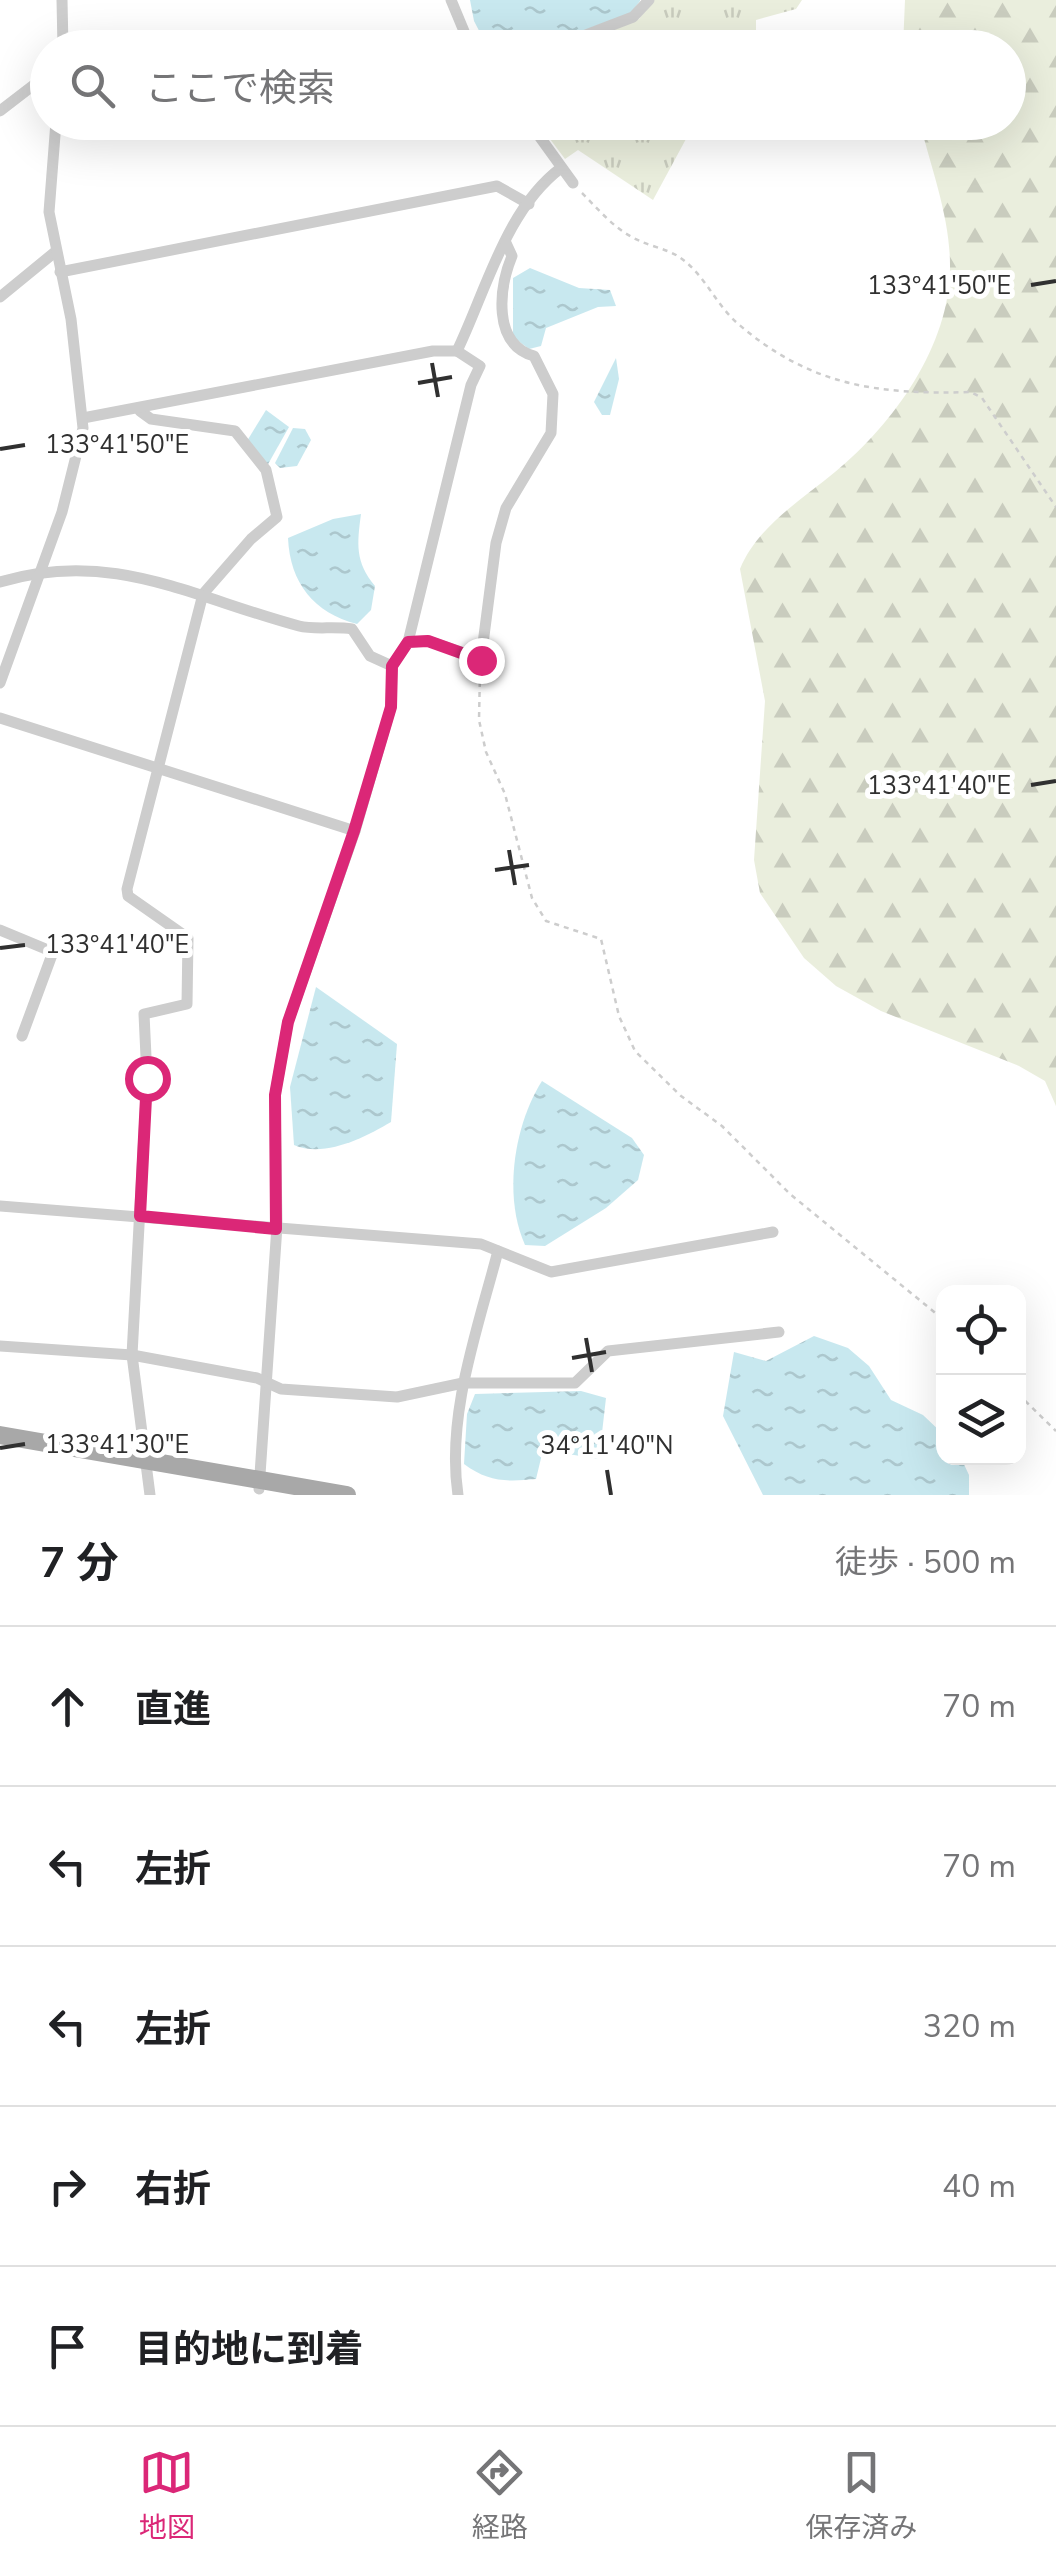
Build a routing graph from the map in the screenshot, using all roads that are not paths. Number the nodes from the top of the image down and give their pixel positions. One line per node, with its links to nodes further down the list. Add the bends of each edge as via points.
1 (62, 0): 4 (street)
2 (451, 0): 5 (street)
3 (649, 0): 6 (street, via 633,18)
4 (63, 30)
5 (464, 30)
6 (601, 30)
7 (30, 88): 8 (street)
8 (0, 111)
9 (55, 140): 15 (street, via 49,212)
10 (542, 140): 11 (street)
11 (561, 168): 12 (street); 13 (street)
12 (573, 183)
13 (529, 204): 14 (street); 16 (street, via 497,186)
14 (506, 243): 18 (street); 24 (street, via 512,256 503,278 506,330 522,352 534,356 553,394 551,433 518,480 496,542 481,660 428,641)
15 (56, 252): 16 (street); 17 (street)
16 (60, 272): 20 (street)
17 (0, 297)
18 (457, 351): 19 (street); 24 (street, via 480,368)
19 (140, 411): 20 (street); 23 (street, via 151,419 235,431 266,470 277,516)
20 (83, 418): 21 (street, via 62,512)
21 (40, 570): 22 (street); 23 (street, via 126,572); 26 (street)
22 (0, 582)
23 (203, 594): 25 (street, via 304,628 352,629 370,656); 28 (street)
24 (408, 642): 25 (street)
25 (392, 666): 29 (street, via 391,707)
26 (0, 683)
27 (0, 718): 28 (street)
28 (160, 768): 29 (street); 33 (street, via 127,889 188,938 186,1004 144,1014)
29 (354, 831): 34 (street, via 288,1022 275,1095)
30 (0, 930): 31 (street, via 53,952)
31 (22, 1036)
32 (0, 1206): 33 (street)
33 (140, 1216): 34 (street); 39 (street)
34 (276, 1229): 36 (street, via 481,1244); 40 (street)
35 (773, 1232): 36 (street, via 551,1272)
36 (498, 1251): 41 (street)
37 (779, 1332): 41 (street, via 608,1351 575,1383)
38 (0, 1346): 39 (street)
39 (132, 1355): 40 (street); 43 (street)
40 (266, 1382): 41 (street, via 280,1389 396,1398); 44 (street)
41 (464, 1384): 47 (street)
42 (0, 1435): 43 (main road)
43 (146, 1458): 44 (main road); 45 (street)
44 (259, 1484): 46 (main road)
45 (150, 1495)
46 (347, 1495)
47 (458, 1495)

